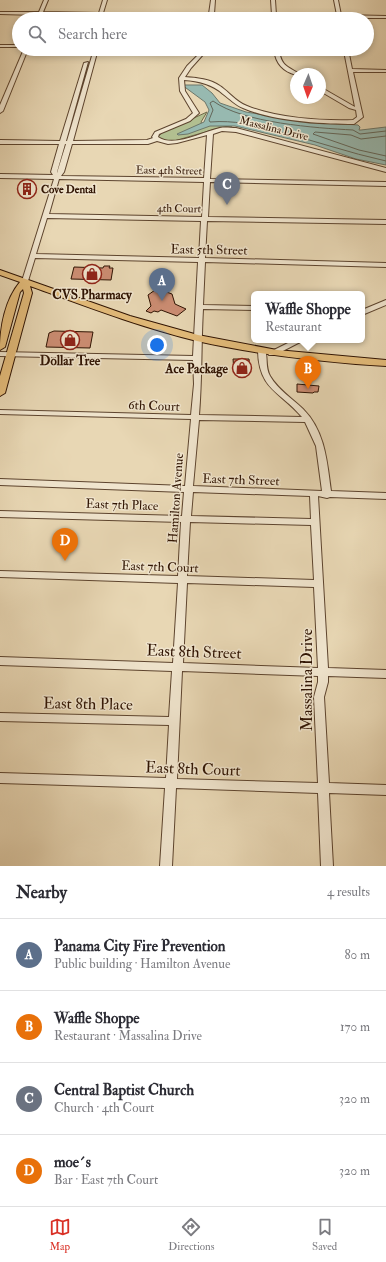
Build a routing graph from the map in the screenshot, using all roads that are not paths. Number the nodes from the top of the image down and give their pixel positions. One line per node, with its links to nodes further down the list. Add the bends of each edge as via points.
1 (46, 0): 7 (street)
2 (105, 0): 8 (street)
3 (110, 0): 9 (street)
4 (213, 0): 10 (street)
5 (273, 0): 11 (street)
6 (336, 0): 12 (street)
7 (41, 12)
8 (103, 12)
9 (104, 12)
10 (212, 12)
11 (274, 12)
12 (339, 12)
13 (0, 13): 14 (street)
14 (12, 13)
15 (374, 18): 16 (street)
16 (386, 18)
17 (0, 46): 18 (street)
18 (12, 46)
19 (23, 56): 32 (street)
20 (88, 56): 29 (street)
21 (93, 56): 29 (street)
22 (199, 56): 28 (street)
23 (277, 56): 25 (street, via 281,65)
24 (347, 56): 26 (street)
25 (290, 70)
26 (350, 70): 27 (street); 31 (street)
27 (386, 70)
28 (181, 78): 31 (street, Massalina Drive, via 214,84 246,108 273,114 354,122 359,119); 34 (street, via 181,88 196,113 188,120 157,133)
29 (81, 90): 36 (street); 37 (street)
30 (326, 93): 31 (street, via 351,108)
31 (358, 109)
32 (0, 111)
33 (210, 133): 34 (street, Massalina Drive, via 174,143 165,143); 38 (street, Massalina Drive, via 228,129 244,131); 41 (street, Hamilton Avenue)
34 (157, 139): 37 (street, via 148,142)
35 (0, 142): 36 (street)
36 (63, 143): 37 (street); 40 (street, via 54,172)
37 (69, 143): 40 (street, via 61,172)
38 (386, 170)
39 (0, 176): 40 (street, East 4th Street)
40 (57, 177): 41 (street, East 4th Street); 45 (street)
41 (208, 180): 42 (street, East 4th Street); 46 (street, Hamilton Avenue)
42 (371, 184): 43 (street, East 4th Street); 44 (street)
43 (386, 184)
44 (386, 190)
45 (44, 216): 46 (street, 4th Court); 48 (street)
46 (205, 218): 47 (street, 4th Court); 49 (street, Hamilton Avenue)
47 (386, 222)
48 (32, 256): 49 (street, East 5th Street); 52 (street)
49 (202, 260): 50 (street, East 5th Street); 54 (street, Hamilton Avenue)
50 (386, 265)
51 (0, 272): 52 (main road)
52 (25, 281): 57 (main road, via 134,320); 59 (main road, via 16,292); 63 (main road, via 28,293)
53 (386, 302): 56 (street)
54 (200, 307): 55 (street); 57 (street, Hamilton Avenue)
55 (251, 308)
56 (365, 311)
57 (199, 339): 60 (main road); 64 (street, Hamilton Avenue)
58 (294, 343): 61 (street)
59 (0, 347)
60 (262, 351): 61 (main road); 69 (street, via 265,377)
61 (272, 353): 65 (main road, via 327,360)
62 (0, 354): 63 (street)
63 (11, 354): 64 (street); 66 (main road)
64 (197, 358): 68 (street, Hamilton Avenue, via 198,384)
65 (386, 363)
66 (0, 393)
67 (0, 412): 68 (street, 6th Court)
68 (194, 418): 69 (street, 6th Court); 71 (street, Hamilton Avenue)
69 (308, 420): 73 (street, via 321,449)
70 (0, 482): 71 (street, East 7th Street)
71 (188, 490): 72 (street, East 7th Street); 76 (street, Hamilton Avenue)
72 (314, 494): 73 (street, East 7th Street); 77 (street, Massalina Drive)
73 (327, 495): 74 (street, East 7th Street)
74 (386, 496)
75 (0, 514): 76 (street, East 7th Place)
76 (186, 519): 77 (street, East 7th Place); 79 (street, Hamilton Avenue)
77 (316, 522): 80 (street, Massalina Drive)
78 (0, 574): 79 (street, East 7th Court)
79 (184, 580): 80 (street, East 7th Court); 82 (street, Hamilton Avenue)
80 (319, 584): 83 (street, Massalina Drive)
81 (0, 661): 82 (street, East 8th Street)
82 (178, 666): 83 (street, East 8th Street); 86 (street, Hamilton Avenue)
83 (323, 671): 84 (street, East 8th Street); 89 (street, Massalina Drive, via 319,697)
84 (386, 674)
85 (0, 717): 86 (street, East 8th Place)
86 (175, 721): 88 (street, Hamilton Avenue)
87 (0, 778): 88 (street, East 8th Court)
88 (171, 784): 89 (street, East 8th Court); 91 (street, Hamilton Avenue)
89 (324, 788): 90 (street, East 8th Court); 92 (street, Massalina Drive)
90 (386, 790)
91 (166, 866)
92 (327, 866)

